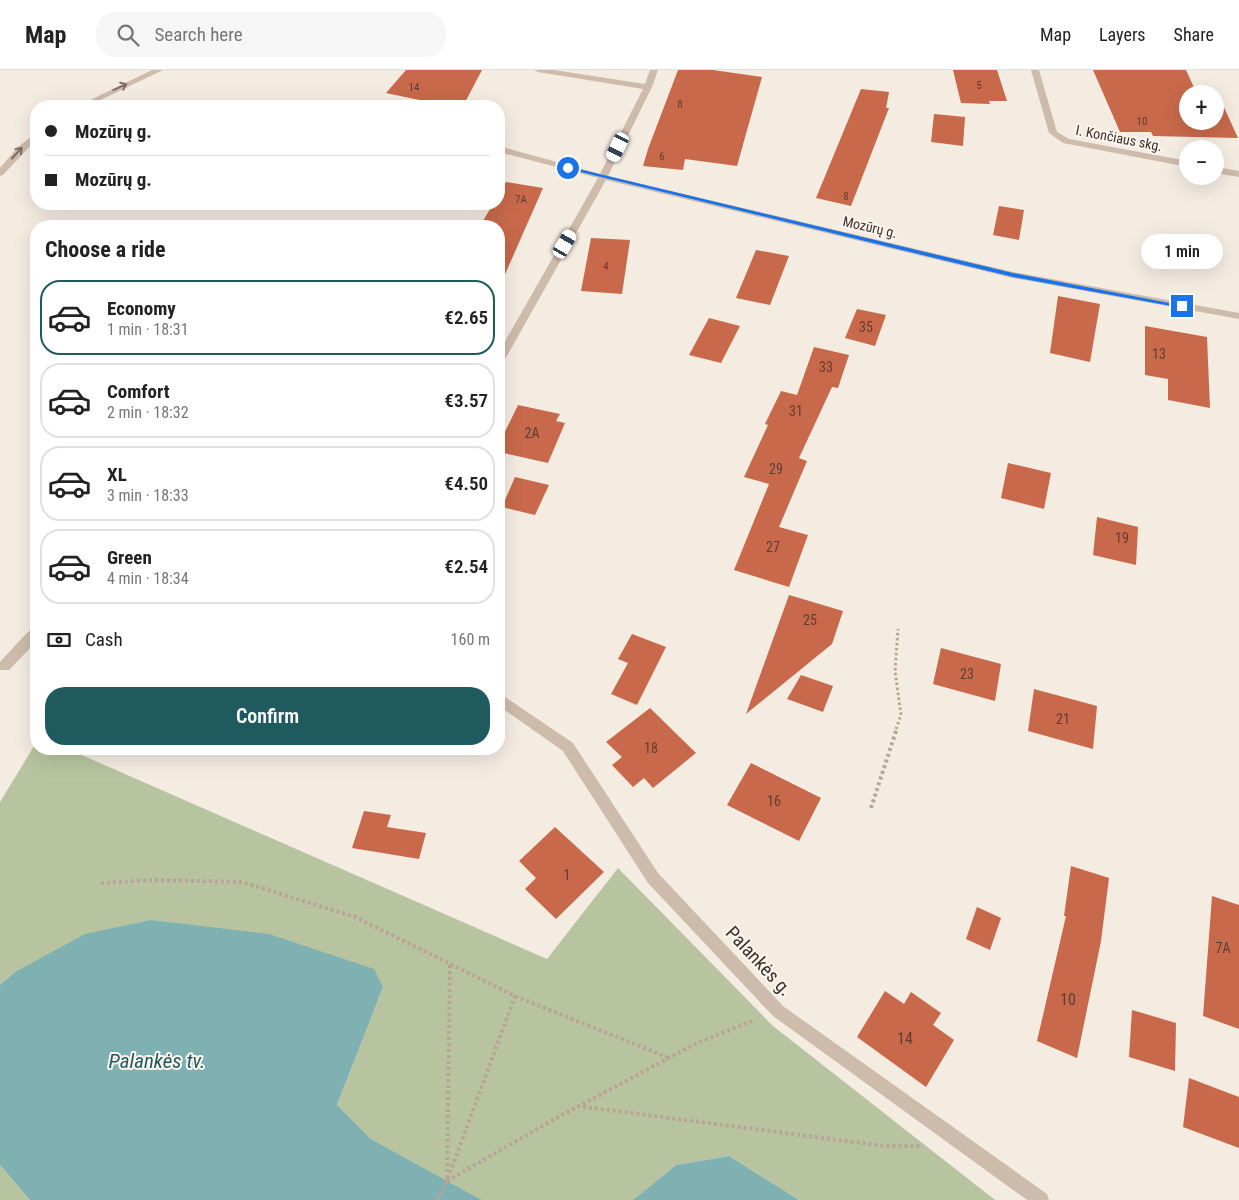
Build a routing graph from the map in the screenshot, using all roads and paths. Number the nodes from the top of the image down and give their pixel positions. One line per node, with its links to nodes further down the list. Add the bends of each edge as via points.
1 (158, 70): 6 (street, one-way to 1)
2 (538, 70): 5 (street)
3 (654, 70): 5 (street)
4 (1035, 70): 9 (street, I. Končiaus skg., via 1053,133 1066,142)
5 (648, 87): 13 (street)
6 (95, 100)
7 (30, 141): 11 (street, one-way to 7)
8 (505, 151): 13 (street, Mozūrų g.)
9 (1179, 162)
10 (1224, 172): 12 (street)
11 (0, 173)
12 (1239, 174)
13 (603, 177): 14 (street, Mozūrų g., via 1013,275); 15 (street)
14 (1239, 316)
15 (505, 350)
16 (898, 629): 20 (path, via 896,671 901,715)
17 (30, 640): 18 (street)
18 (4, 666)
19 (505, 703): 24 (street, Palankės g., via 568,747 653,878)
20 (871, 808)
21 (101, 883): 22 (path, via 153,880 242,882 355,917)
22 (450, 964): 23 (path); 28 (path)
23 (515, 996): 25 (path); 28 (path)
24 (778, 1011): 25 (path, via 695,1044); 30 (street, Palankės g.)
25 (669, 1058): 26 (path)
26 (578, 1106): 27 (path, via 885,1146); 28 (path)
27 (922, 1146)
28 (447, 1181): 29 (path)
29 (437, 1200)
30 (1041, 1200)

